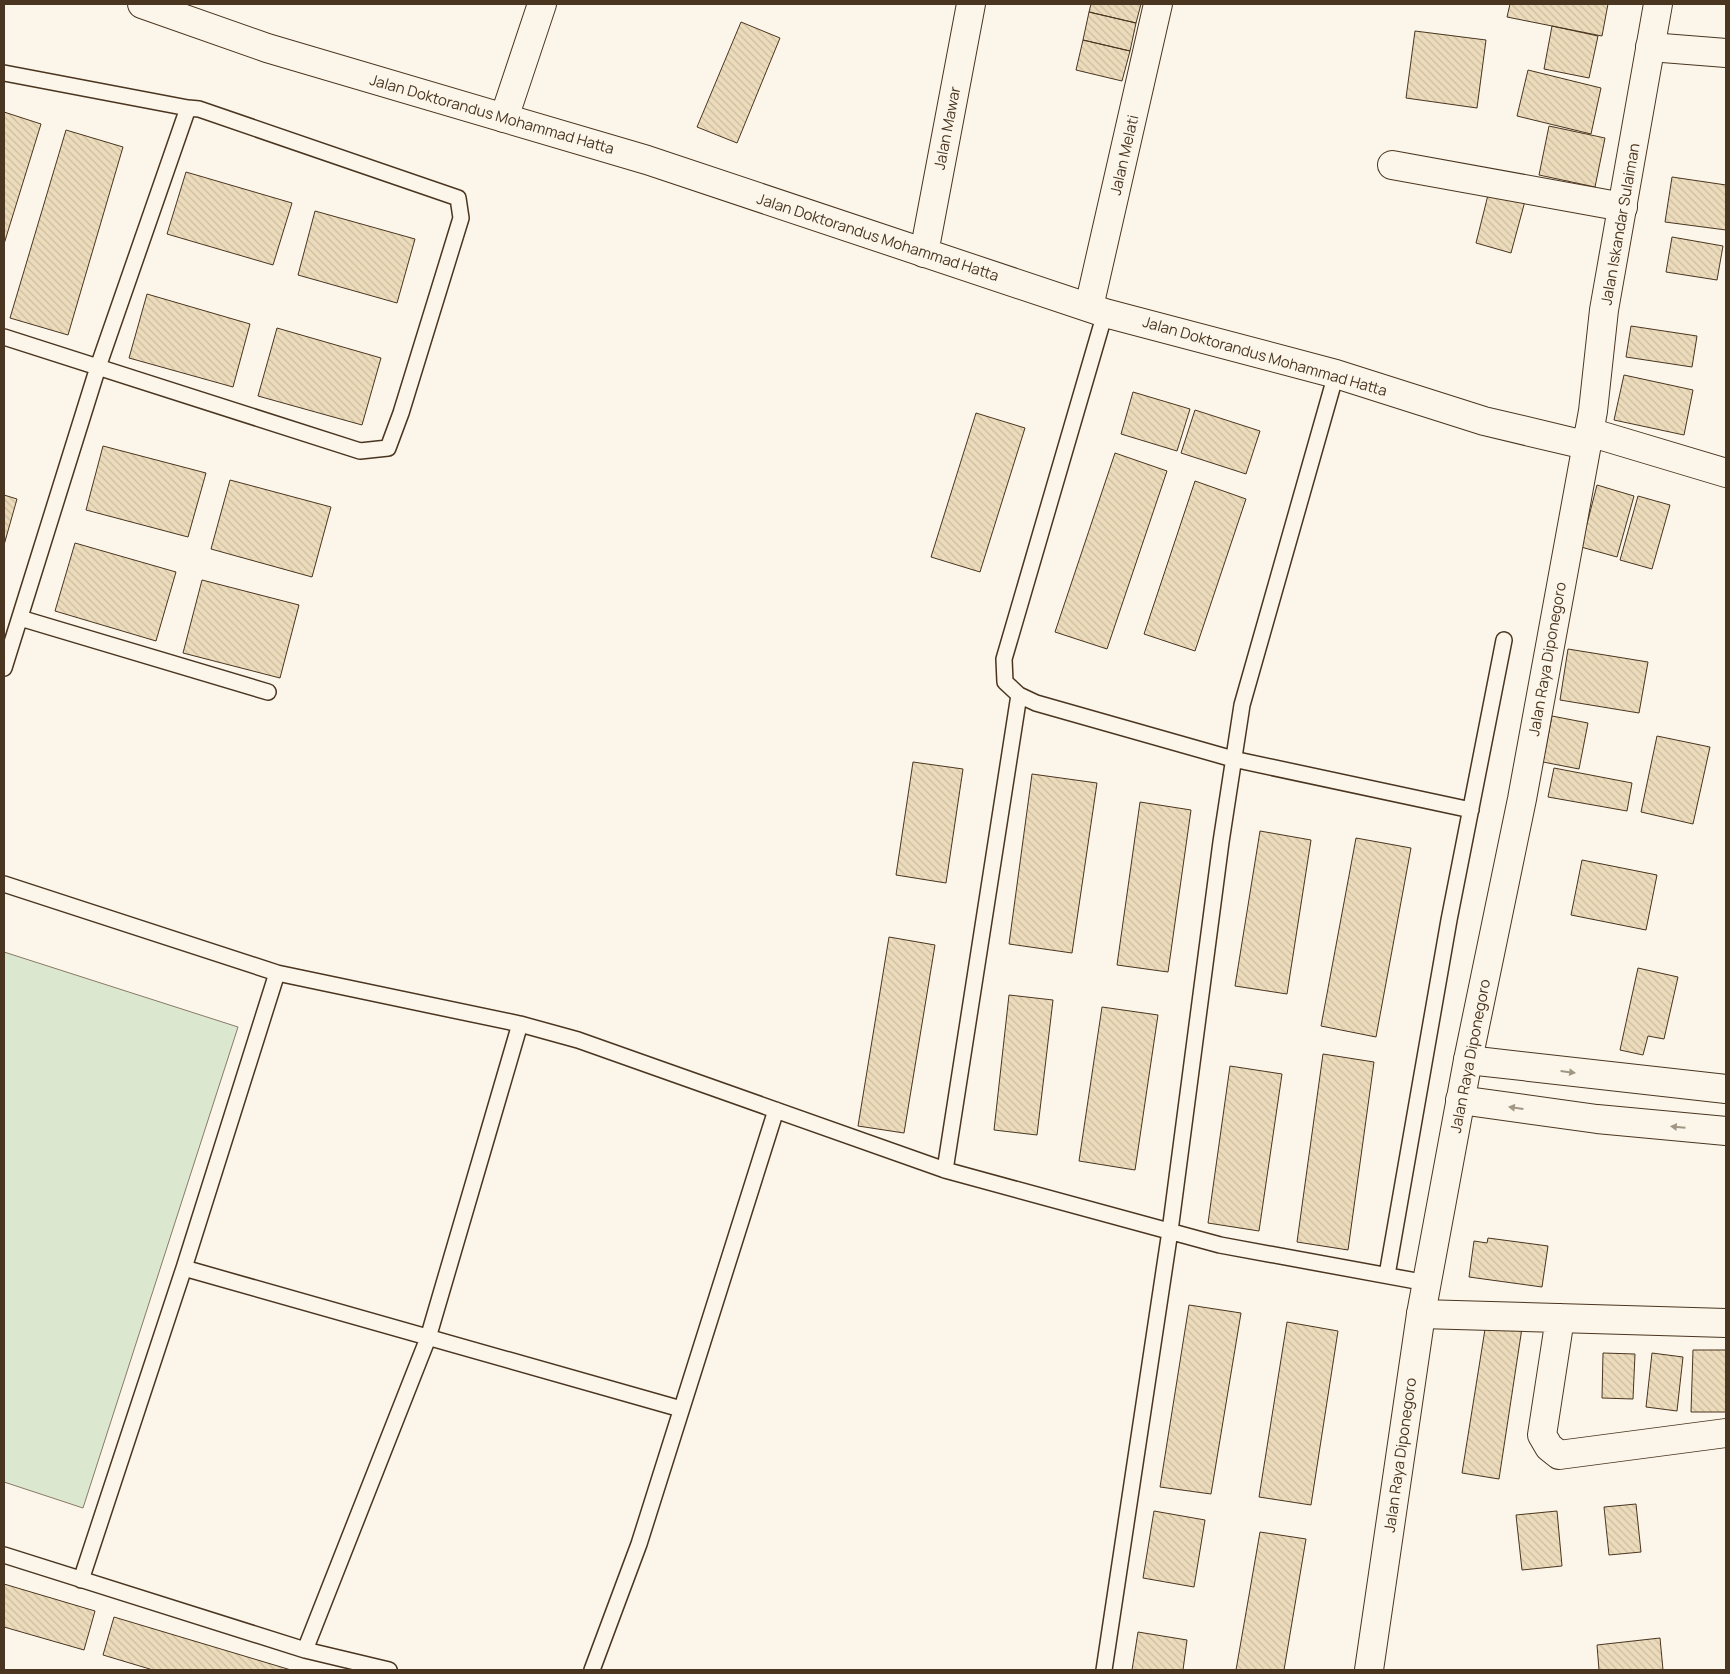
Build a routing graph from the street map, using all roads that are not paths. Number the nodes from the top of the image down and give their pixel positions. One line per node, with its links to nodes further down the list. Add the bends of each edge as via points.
1 (142, 4): 10 (street, Jalan Doktorandus Mohammad Hatta, via 267,48)
2 (542, 4): 10 (street)
3 (971, 4): 13 (street, Jalan Mawar)
4 (1158, 4): 14 (street, Jalan Melati)
5 (1658, 4): 6 (street, Jalan Iskandar Sulaiman)
6 (1650, 47): 7 (street); 12 (street, Jalan Iskandar Sulaiman)
7 (1726, 53)
8 (4, 73): 9 (lane)
9 (188, 108): 16 (lane); 16 (lane, via 301,142 458,198 461,218 401,413 388,448 360,451)
10 (504, 118): 13 (street, Jalan Doktorandus Mohammad Hatta, via 648,160)
11 (1392, 165): 12 (street)
12 (1623, 207): 18 (street, Jalan Iskandar Sulaiman, via 1604,310)
13 (924, 253): 14 (street, Jalan Doktorandus Mohammad Hatta)
14 (1097, 310): 17 (street, Jalan Doktorandus Mohammad Hatta); 24 (lane, via 1004,659 1005,682)
15 (4, 337): 16 (lane)
16 (98, 367): 20 (lane)
17 (1336, 374): 18 (street, Jalan Doktorandus Mohammad Hatta, via 1484,421); 25 (lane, via 1242,705)
18 (1587, 438): 19 (street, Jalan Doktorandus Mohammad Hatta); 30 (street, Jalan Raya Diponegoro, via 1522,799)
19 (1726, 473)
20 (20, 618): 22 (lane); 23 (lane)
21 (1504, 640): 26 (lane)
22 (4, 668)
23 (268, 692)
24 (1019, 694): 25 (lane, via 1036,702); 35 (lane)
25 (1234, 759): 26 (lane); 36 (lane)
26 (1471, 810): 38 (lane)
27 (4, 884): 28 (lane)
28 (277, 973): 29 (lane); 37 (lane)
29 (520, 1024): 33 (lane, via 578,1040); 43 (lane)
30 (1468, 1060): 31 (street, one-way to 31); 32 (street, Jalan Raya Diponegoro)
31 (1726, 1089)
32 (1460, 1100): 34 (street, one-way to 32, via 1597,1119); 39 (street, Jalan Raya Diponegoro)
33 (776, 1110): 35 (lane); 44 (lane)
34 (1726, 1131)
35 (945, 1170): 36 (lane)
36 (1170, 1231): 38 (lane, via 1220,1245); 51 (lane)
37 (184, 1268): 43 (lane); 47 (lane)
38 (1387, 1275): 39 (lane)
39 (1427, 1283): 40 (street, Jalan Raya Diponegoro)
40 (1421, 1314): 41 (street); 52 (street, Jalan Raya Diponegoro)
41 (1560, 1318): 42 (street); 45 (street, via 1542,1435 1558,1455)
42 (1726, 1324)
43 (428, 1338): 44 (lane); 48 (lane)
44 (681, 1409): 50 (lane, via 639,1544)
45 (1726, 1433)
46 (4, 1555): 47 (lane)
47 (81, 1580): 48 (lane)
48 (305, 1650): 49 (lane)
49 (389, 1670)
50 (592, 1670)
51 (1104, 1670)
52 (1368, 1670)

